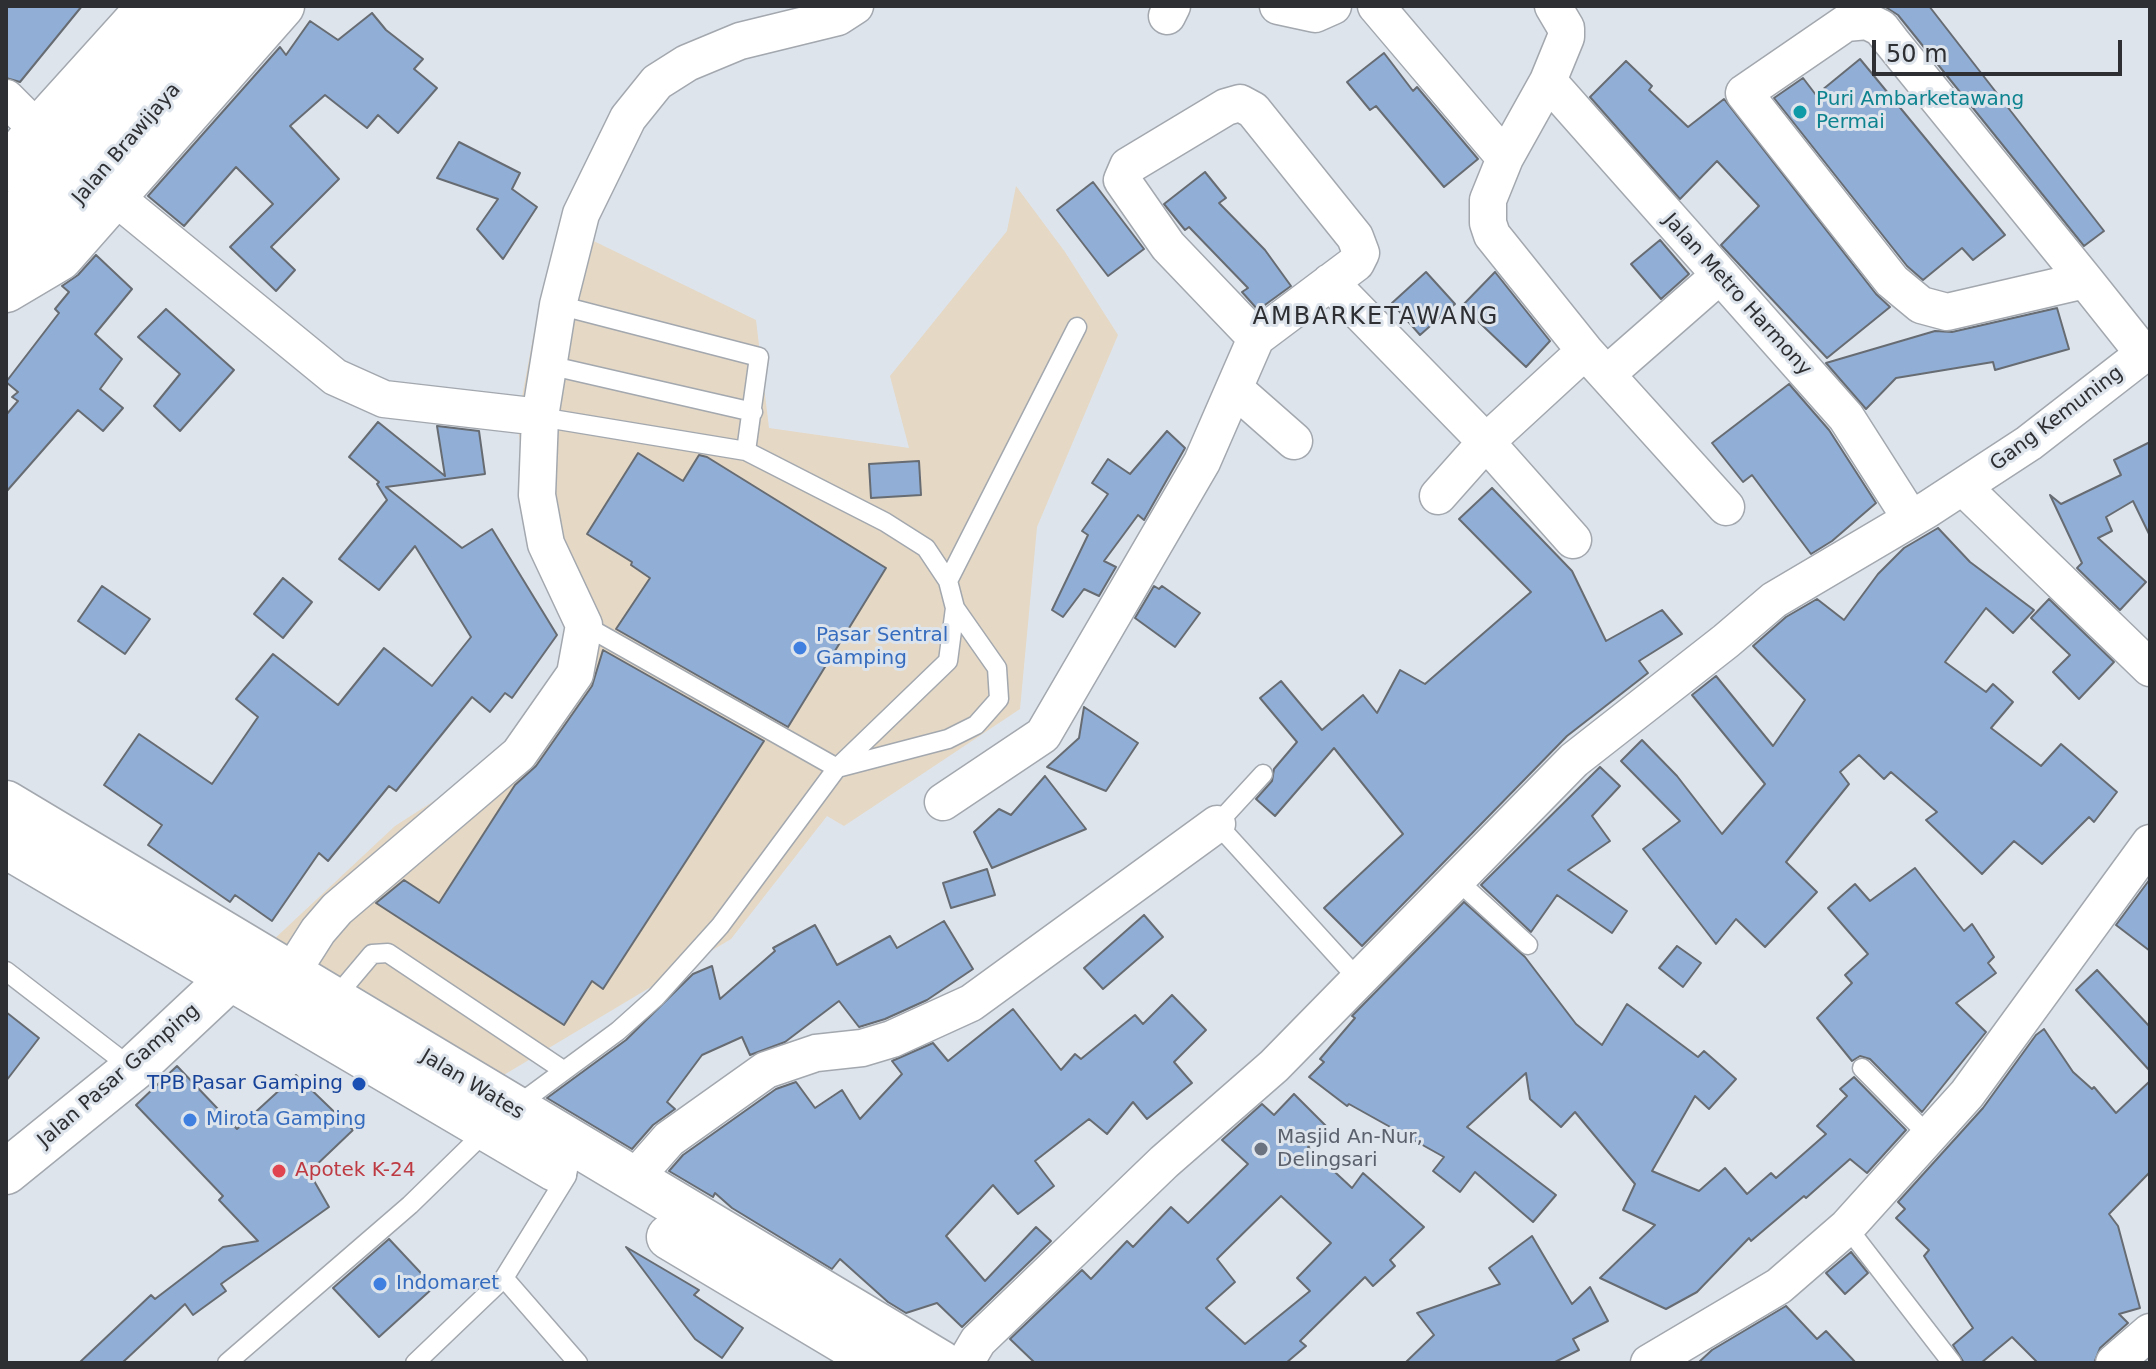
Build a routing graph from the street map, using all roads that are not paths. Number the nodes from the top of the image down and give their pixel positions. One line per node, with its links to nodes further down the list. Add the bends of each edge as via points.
1 (150, 6): 13 (main road)
2 (198, 6): 12 (main road, Jalan Brawijaya)
3 (247, 6): 12 (main road, Jalan Brawijaya)
4 (282, 6): 16 (main road)
5 (855, 6): 23 (street, via 838,17 740,41 657,82 628,118 581,214)
6 (1278, 6): 7 (street, via 1315,14)
7 (1333, 6)
8 (1376, 6): 14 (street)
9 (1553, 6): 10 (street, via 1566,37)
10 (1548, 81): 14 (street); 18 (street, Jalan Metro Harmony)
11 (6, 98): 13 (street)
12 (142, 98): 17 (main road, Jalan Brawijaya); 21 (main road, Jalan Brawijaya)
13 (38, 130): 15 (main road)
14 (1505, 158): 27 (street, via 1488,200 1492,235)
15 (6, 170)
16 (115, 197): 22 (main road, via 60,258); 31 (street, via 335,377 384,399)
17 (6, 228)
18 (1719, 276): 27 (street); 38 (street, Jalan Metro Harmony, via 1846,417)
19 (2085, 280): 19 (street, via 1947,312 1921,305 1892,281 1744,93 1846,23 1867,21 1881,28); 26 (street)
20 (1330, 282): 25 (street); 25 (street, via 1356,263 1361,253 1355,237 1253,110 1240,103 1226,107 1128,166 1122,180 1168,246); 33 (street)
21 (6, 283)
22 (6, 290)
23 (558, 305): 28 (street); 30 (lane, via 759,357)
24 (1077, 327): 40 (lane)
25 (1256, 338): 29 (street)
26 (2147, 351): 35 (street, Gang Kemuning)
27 (1596, 362): 33 (street); 37 (street)
28 (548, 365): 30 (lane); 31 (street)
29 (1236, 390): 32 (street); 46 (street, via 1202,462 1043,735)
30 (753, 412): 34 (lane)
31 (540, 417): 34 (lane); 42 (street, via 537,495 546,544)
32 (1294, 441)
33 (1486, 442): 36 (street); 39 (street)
34 (746, 451): 40 (lane, via 926,548)
35 (1963, 487): 38 (street, Gang Kemuning); 43 (street)
36 (1438, 496)
37 (1726, 507)
38 (1911, 519): 51 (street, Gang Kemuning, via 1774,600 1574,760)
39 (1573, 540)
40 (948, 581): 41 (lane)
41 (955, 608): 44 (lane, via 948,661); 44 (lane, via 997,668 999,699 976,725 948,739)
42 (584, 625): 44 (lane); 54 (street, via 575,674 519,754 337,909)
43 (2150, 668)
44 (837, 768): 60 (lane, via 720,926 656,997)
45 (1263, 774): 48 (lane)
46 (943, 802)
47 (6, 803): 54 (main road, Jalan Wates)
48 (1217, 824): 56 (lane); 65 (street, via 971,1003 892,1039 816,1053 766,1070 669,1139)
49 (2150, 843): 62 (street)
50 (6, 846): 55 (main road, Jalan Wates)
51 (1457, 880): 52 (lane); 56 (street, Gang Kemuning)
52 (1528, 945)
53 (6, 971): 59 (lane)
54 (290, 975): 57 (main road, Jalan Wates)
55 (229, 979): 59 (main road, Jalan Pasar Gamping); 61 (main road, Jalan Wates)
56 (1359, 980): 74 (street, Gang Kemuning, via 978,1341)
57 (332, 1001): 60 (lane, via 372,954 388,953); 61 (main road, Jalan Wates)
58 (1862, 1068): 62 (lane)
59 (133, 1069): 63 (main road, Jalan Pasar Gamping)
60 (563, 1070): 61 (lane)
61 (500, 1120): 64 (main road, Jalan Wates); 65 (main road, Jalan Wates); 69 (lane)
62 (1931, 1138): 66 (street)
63 (6, 1172)
64 (567, 1176): 67 (lane); 72 (main road, Jalan Wates)
65 (633, 1180): 73 (main road, Jalan Wates)
66 (1847, 1227): 75 (street, via 1779,1286); 76 (lane)
67 (504, 1278): 70 (lane); 71 (lane)
68 (2150, 1332): 77 (street)
69 (227, 1363)
70 (415, 1363)
71 (578, 1363)
72 (880, 1363)
73 (941, 1363)
74 (965, 1363)
75 (1649, 1363)
76 (1952, 1363)
77 (2114, 1363)

